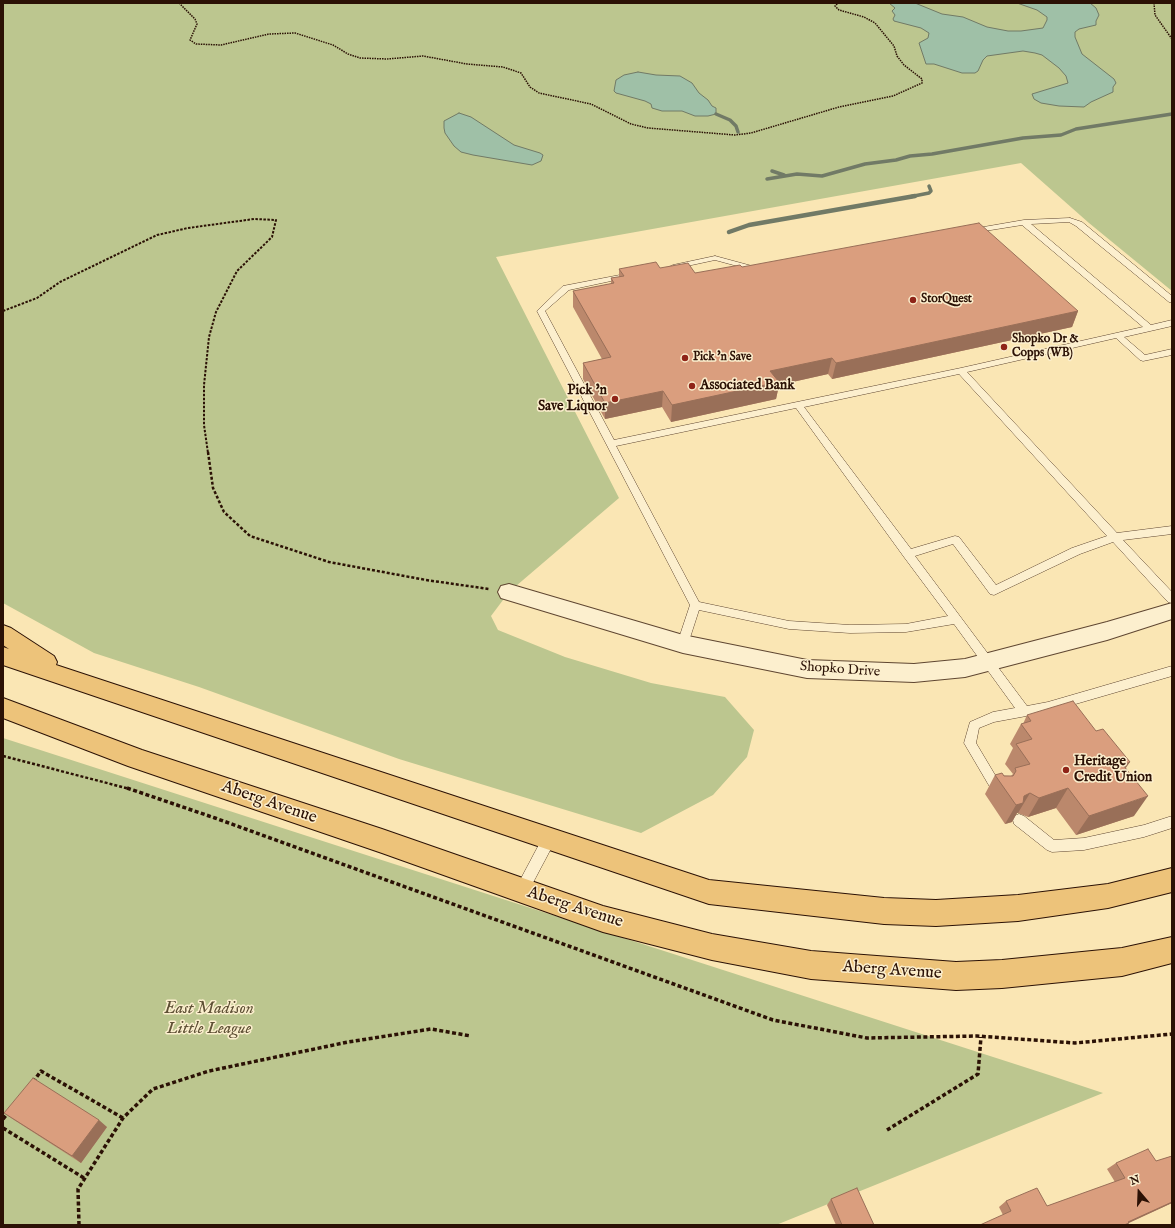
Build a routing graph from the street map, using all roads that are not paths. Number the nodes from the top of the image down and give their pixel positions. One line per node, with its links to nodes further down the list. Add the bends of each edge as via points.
1 (1024, 222): 2 (lane); 6 (lane, via 1061,219 1079,224); 8 (lane)
2 (962, 232)
3 (768, 266): 4 (lane, via 752,268 715,258)
4 (663, 268)
5 (633, 274): 13 (lane, via 566,288 541,311)
6 (1172, 300)
7 (1172, 323): 8 (lane)
8 (1149, 328): 9 (lane)
9 (1117, 335): 10 (lane, via 1143,358); 11 (lane)
10 (1172, 352)
11 (961, 371): 12 (lane); 15 (lane)
12 (798, 405): 13 (lane); 16 (lane)
13 (611, 444): 19 (lane)
14 (1172, 530): 15 (lane)
15 (1115, 538): 16 (lane, via 1076,551 994,591 954,540); 18 (lane)
16 (908, 554): 21 (lane)
17 (509, 592): 23 (street, Shopko Drive)
18 (1172, 599)
19 (695, 605): 21 (lane, via 790,624 850,629 906,628); 23 (lane)
20 (1172, 611): 25 (street, Shopko Drive)
21 (956, 619): 25 (lane)
22 (3, 634): 27 (main road)
23 (683, 644): 25 (street, Shopko Drive, via 807,669 914,673 965,668)
24 (3, 656): 27 (main road)
25 (988, 662): 29 (lane)
26 (1172, 671): 29 (lane)
27 (72, 679): 33 (main road)
28 (3, 708): 35 (main road, Aberg Avenue, via 137,759)
29 (1025, 712): 30 (lane, via 993,717 974,725 970,743)
30 (998, 790)
31 (1019, 820): 32 (lane, via 1052,846 1084,844)
32 (1172, 822)
33 (549, 839): 34 (main road, via 709,892 884,911 936,912 1018,908 1108,896); 35 (lane)
34 (1172, 880)
35 (522, 890): 36 (main road, Aberg Avenue, via 603,919 712,947 811,965 956,976 1122,962)
36 (1172, 950)

